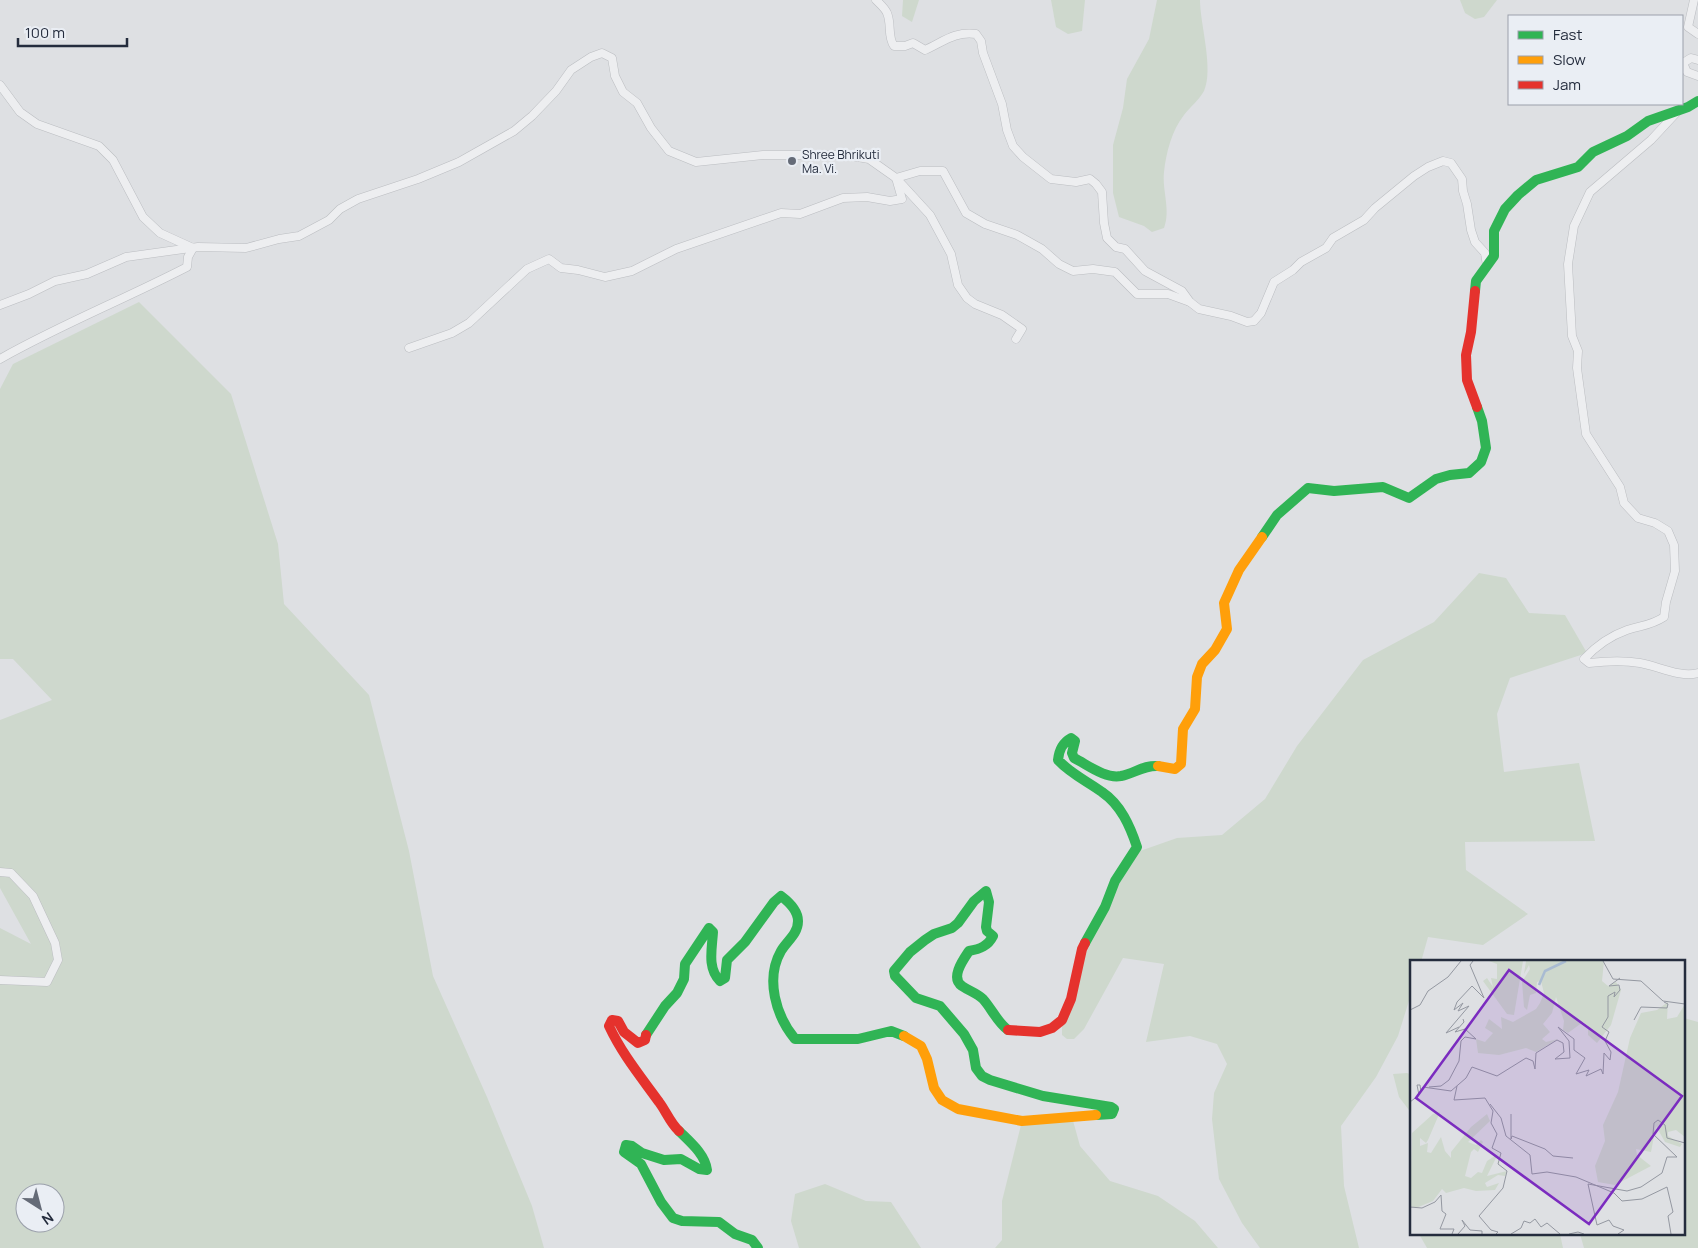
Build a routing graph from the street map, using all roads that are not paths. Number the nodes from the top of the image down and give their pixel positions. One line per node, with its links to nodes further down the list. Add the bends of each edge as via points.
1 (876, 0): 12 (street, via 886,11 890,40 894,46 913,43 925,50 964,32 976,34 981,40 1013,146 1051,179 1076,182 1090,179 1096,184 1102,192 1107,238 1116,247 1125,248 1145,272 1182,291)
2 (1694, 0): 3 (street, via 1688,27)
3 (1698, 34)
4 (1698, 60): 5 (street, via 1690,58 1683,63 1687,72)
5 (1698, 76)
6 (0, 85): 10 (street, via 20,112 37,124 98,146 113,160 143,217 160,233)
7 (1698, 101): 8 (street)
8 (1678, 111): 11 (street, via 1648,121 1627,136 1593,152 1578,167 1536,180 1505,209 1494,231 1494,256); 17 (street, via 1651,140 1590,192 1574,226 1568,264 1572,336 1578,351 1577,368 1586,434 1620,487 1624,502 1638,518 1668,531 1674,545 1675,571 1664,617 1608,639 1584,659 1589,663 1640,663)
9 (896, 178): 10 (street, via 869,159 846,155 763,155 696,162 669,151 637,103 623,92 615,76 612,58 602,53 572,70 532,116 514,131 459,162 358,199 300,236 246,248); 12 (street, via 920,171 943,172 966,213 985,224 1018,234 1059,264 1073,270 1115,272 1137,294 1168,294); 14 (street, via 930,214 950,254 962,292 975,304 1002,314 1022,329); 15 (street, via 902,199 843,198 800,214 781,213 676,249 632,272 605,277 561,268 549,259 527,269 469,323 452,333)
10 (193, 248): 13 (street, via 126,257); 16 (street, via 187,267)
11 (1487, 266): 12 (street, via 1485,253 1475,242 1471,230 1462,179 1451,164 1443,160 1414,176 1364,220 1333,238 1326,248 1274,282 1261,313 1254,321 1199,309); 20 (street, via 1476,281 1466,355 1467,380 1485,437 1486,448 1481,462 1469,472 1436,478 1409,498 1383,488 1308,488 1277,515 1239,570 1224,603 1226,629 1197,677 1194,708 1183,729 1181,764 1175,769 1160,766 1141,768 1115,777 1108,775 1074,758 1075,741 1071,738 1059,753 1058,760 1066,769 1105,793 1122,812 1137,847 1115,881 1082,949 1071,1000 1062,1020 1040,1032 1010,1031 982,998 960,985 957,977 969,951 990,943 993,936 986,925 990,911 986,891 980,893 966,916 952,928 932,935 913,949 894,971 916,998 940,1006 964,1034 982,1076 1043,1096 1111,1107 1114,1109 1112,1114 1022,1121 958,1109 942,1100 934,1088 921,1046 906,1037 891,1031 858,1039 795,1039 783,1025 774,989 781,952 792,939 798,921 792,904 781,896 727,960 725,978 720,981 714,975 711,962 713,932 709,928 685,964 684,979 676,993 644,1040 638,1043 612,1020 609,1026 618,1046 674,1127 706,1161 707,1170 681,1159 664,1160 642,1153 632,1146 626,1145 624,1152 641,1164 673,1218 682,1222 719,1222 735,1234 752,1240)
12 (1190, 302)
13 (0, 305)
14 (1016, 338)
15 (410, 348)
16 (0, 359)
17 (1698, 673)
18 (0, 872): 19 (street, via 11,873 33,896 55,943 58,960 47,982)
19 (0, 980)
20 (758, 1248)

